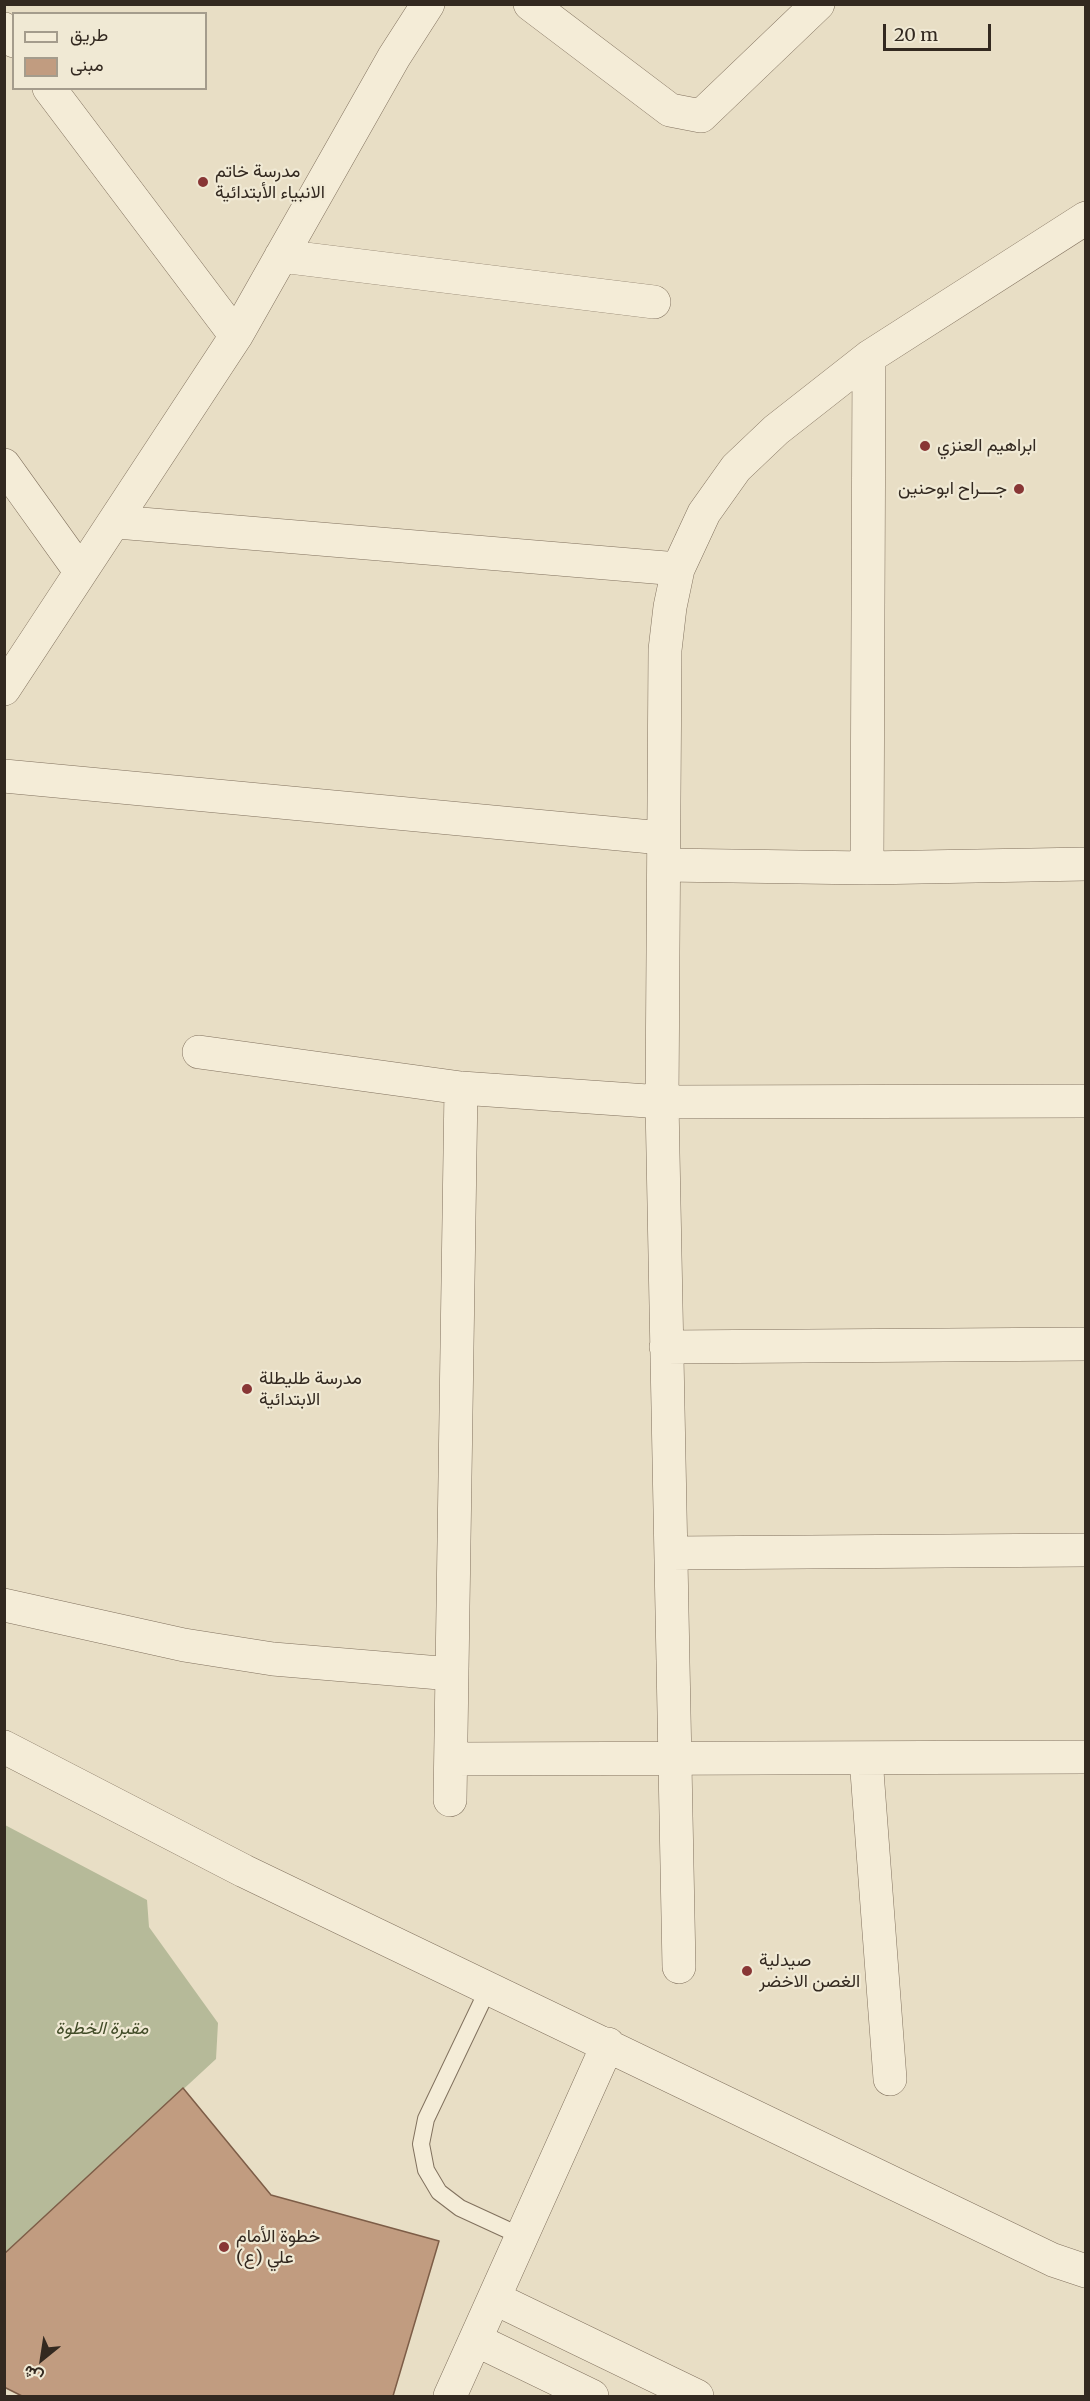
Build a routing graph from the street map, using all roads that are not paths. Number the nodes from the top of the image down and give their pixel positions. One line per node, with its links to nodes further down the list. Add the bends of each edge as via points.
1 (428, 4): 6 (street)
2 (530, 4): 3 (street, via 670,110 701,116)
3 (818, 4)
4 (51, 90): 8 (street)
5 (1086, 218): 9 (street)
6 (280, 256): 7 (street); 8 (street)
7 (654, 302)
8 (236, 336): 11 (street)
9 (870, 357): 12 (street, via 776,430 736,468 704,513); 18 (street)
10 (4, 465): 13 (street)
11 (117, 522): 12 (street); 13 (street)
12 (678, 569): 16 (street, via 665,650)
13 (80, 571): 14 (street)
14 (4, 689)
15 (4, 776): 16 (street)
16 (663, 851): 18 (street); 21 (street)
17 (1086, 864): 18 (street)
18 (867, 868)
19 (199, 1052): 20 (street)
20 (461, 1088): 21 (street); 28 (street)
21 (662, 1101): 22 (street); 24 (street)
22 (1086, 1101)
23 (1086, 1344): 24 (street)
24 (666, 1347): 26 (street)
25 (1086, 1550): 26 (street)
26 (671, 1553): 31 (street)
27 (4, 1605): 28 (street, via 184,1646 273,1659)
28 (452, 1674): 33 (street)
29 (4, 1747): 36 (street, via 244,1870)
30 (1086, 1757): 32 (street)
31 (675, 1758): 32 (street); 33 (street); 35 (street)
32 (866, 1758): 38 (street)
33 (451, 1759): 34 (street)
34 (450, 1800)
35 (679, 1967)
36 (489, 1987): 37 (street); 39 (lane, via 426,2119 421,2144 426,2170 440,2192 460,2208)
37 (608, 2044): 39 (street); 40 (street, via 1053,2260)
38 (890, 2079)
39 (523, 2237): 41 (street)
40 (1086, 2271)
41 (496, 2299): 42 (street); 45 (street)
42 (476, 2340): 43 (street); 44 (street)
43 (450, 2397)
44 (592, 2397)
45 (697, 2397)

